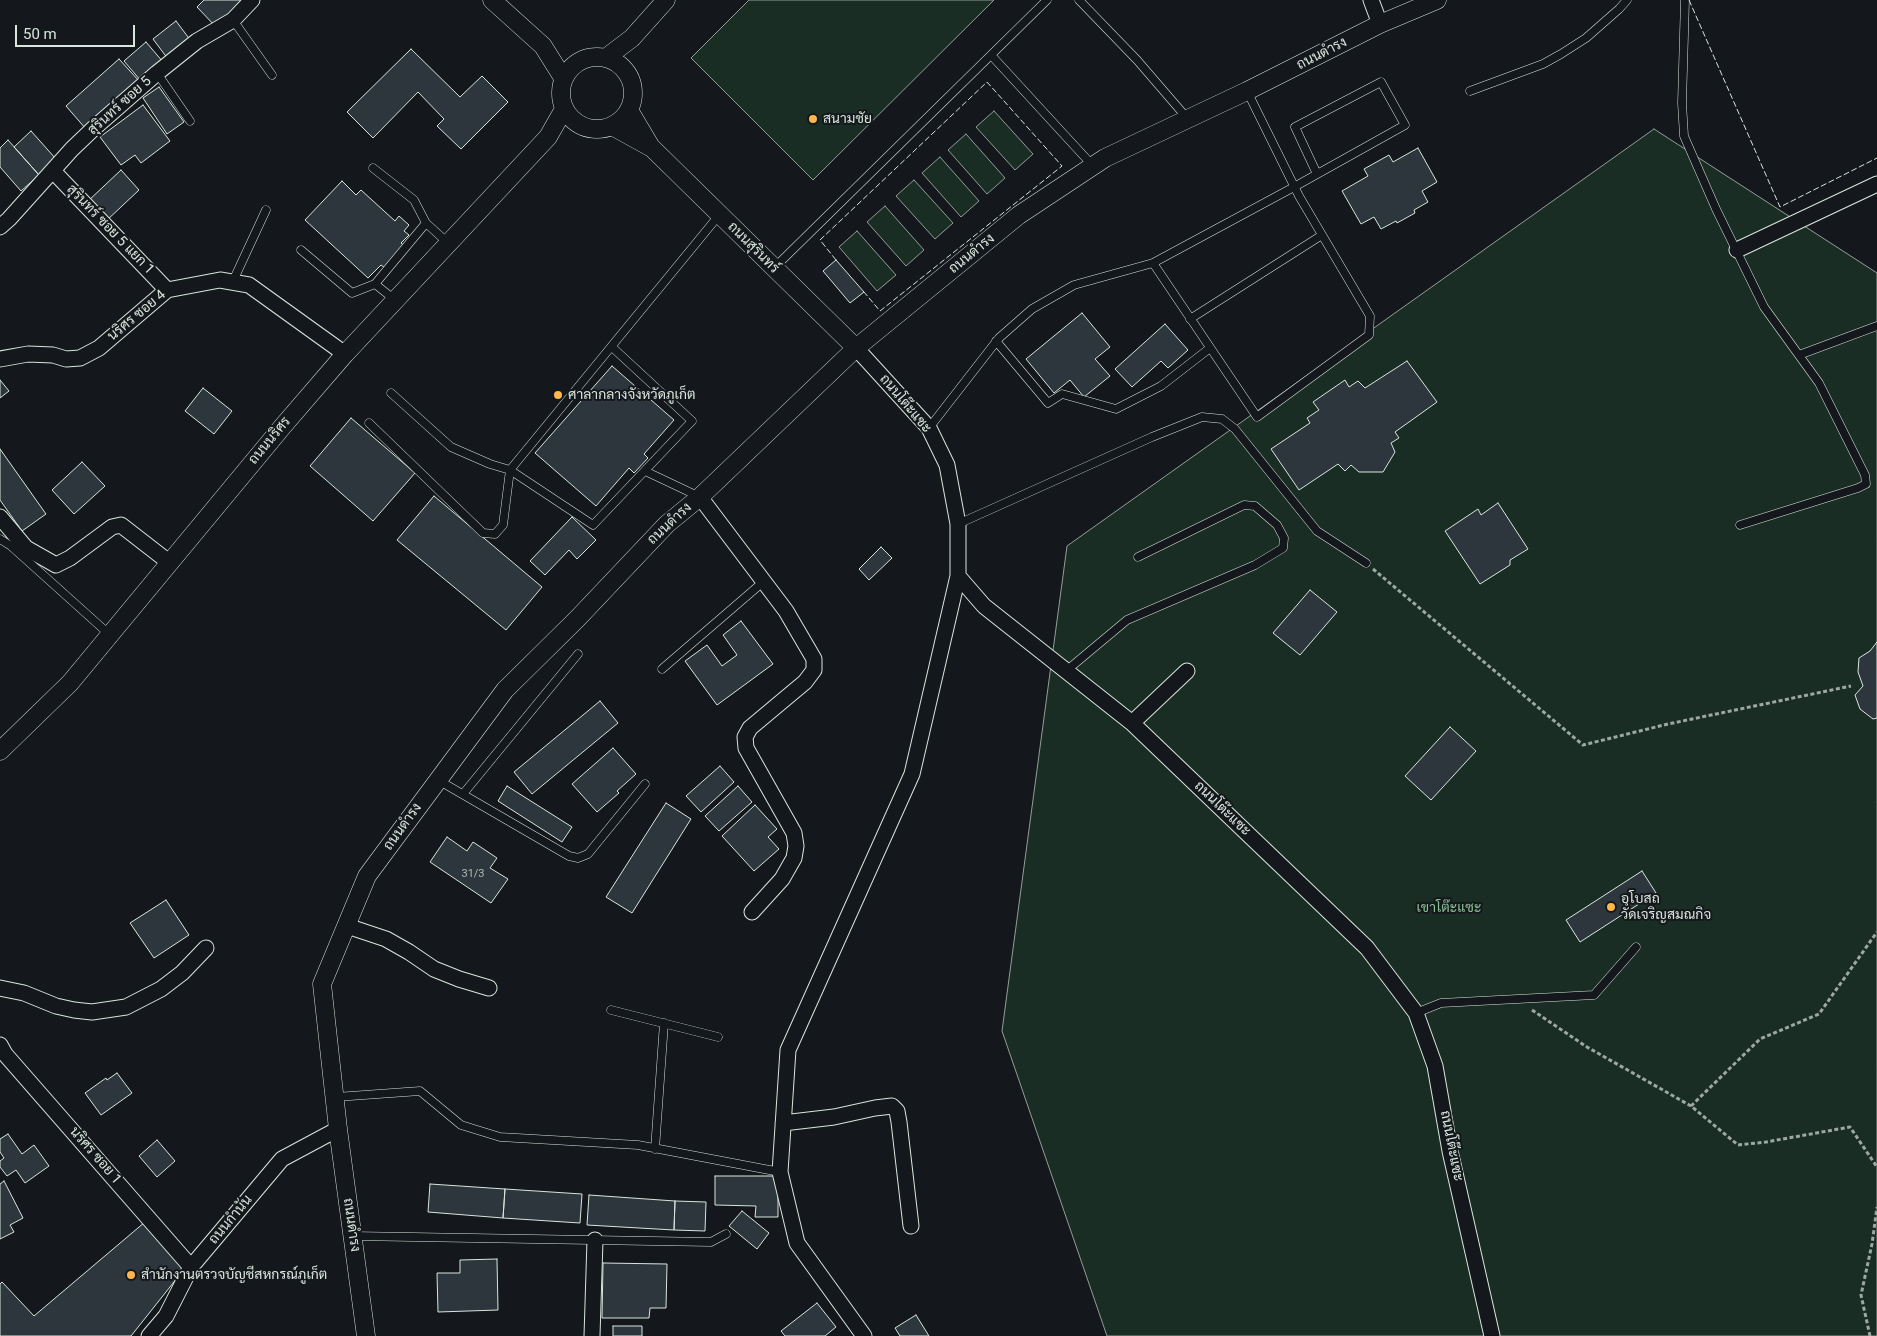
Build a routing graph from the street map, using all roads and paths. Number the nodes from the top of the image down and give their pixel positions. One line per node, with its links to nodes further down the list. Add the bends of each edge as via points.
1 (252, 0): 10 (street, สุรินทร์ ซอย 5)
2 (492, 0): 13 (street)
3 (666, 0): 12 (street)
4 (1047, 0): 14 (lane)
5 (1079, 0): 25 (lane)
6 (1371, 0): 11 (street)
7 (1437, 0): 11 (street, ถนนดำรง)
8 (1627, 0): 22 (lane, via 1586,38 1561,54)
9 (1685, 0): 44 (lane, via 1684,136)
10 (233, 20): 18 (street, สุรินทร์ ซอย 5, via 197,41); 19 (lane)
11 (1380, 24): 21 (street, ถนนดำรง)
12 (632, 38): 15 (street); 17 (street)
13 (543, 46): 16 (street); 20 (street)
14 (991, 55): 31 (lane); 46 (lane)
15 (607, 58): 16 (street, via 596,56); 17 (street)
16 (576, 62): 20 (street)
17 (624, 69): 24 (street, via 633,89)
18 (157, 72): 26 (lane); 33 (street, สุรินทร์ ซอย 5, via 72,149)
19 (272, 75)
20 (563, 78): 23 (street, via 560,99)
21 (1248, 91): 25 (street, ถนนดำรง); 36 (lane)
22 (1470, 91)
23 (564, 108): 27 (street); 29 (street, ถนนนริศร)
24 (629, 110): 28 (street); 30 (street, ถนนสุรินทร์)
25 (1188, 118): 31 (street, ถนนดำรง)
26 (190, 120)
27 (578, 125): 28 (street, via 589,129); 29 (street, ถนนนริศร)
28 (612, 126): 30 (street, ถนนสุรินทร์)
29 (548, 137): 42 (street, ถนนนริศร)
30 (651, 147): 38 (street, ถนนสุรินทร์)
31 (1094, 166): 55 (street, ถนนดำรง, via 1019,215)
32 (373, 168): 39 (lane, via 414,200)
33 (53, 171): 40 (street, สุรินทร์ ซอย 5); 49 (street, สุรินทร์ ซอย 5 แยก 1)
34 (1317, 174): 34 (lane, via 1295,127 1381,82 1405,125); 36 (lane)
35 (1877, 184): 44 (street)
36 (1294, 187): 41 (lane); 45 (lane)
37 (266, 210): 47 (lane)
38 (720, 214): 46 (street, ถนนสุรินทร์); 54 (lane)
39 (426, 223): 42 (lane); 48 (lane)
40 (0, 227)
41 (1322, 235): 51 (lane); 56 (lane, via 1370,316 1370,335 1257,417)
42 (448, 243): 50 (street, ถนนนริศร)
43 (301, 250): 48 (lane, via 352,293)
44 (1737, 250): 58 (lane, via 1764,307)
45 (1153, 263): 51 (lane); 53 (lane, via 1074,285 1032,309)
46 (774, 268): 55 (street, ถนนสุรินทร์)
47 (233, 281): 49 (street, นริศร ซอย 4, via 220,280); 57 (street, นริศร ซอย 4, via 249,285)
48 (375, 284): 50 (lane)
49 (166, 290): 59 (street, นริศร ซอย 4, via 99,348 80,358 28,354)
50 (395, 300): 57 (street, ถนนนริศร)
51 (1190, 319): 56 (lane)
52 (1877, 326): 58 (lane)
53 (996, 341): 56 (lane, via 1048,403 1062,394 1116,409 1161,386); 62 (lane)
54 (612, 348): 63 (lane); 64 (lane, via 692,421)
55 (856, 348): 62 (street, ถนนโต๊ะแซะ); 65 (street, ถนนดำรง)
56 (1210, 348)
57 (345, 354): 71 (street, ถนนนริศร)
58 (1799, 355): 68 (lane, via 1819,383 1865,475 1866,484)
59 (0, 359)
60 (391, 393): 63 (lane, via 451,447)
61 (369, 423): 63 (lane, via 484,533 495,534 503,525)
62 (929, 428): 67 (street, ถนนโต๊ะแซะ, via 947,465)
63 (510, 470): 64 (lane, via 593,525)
64 (645, 471): 65 (lane)
65 (700, 496): 74 (street); 83 (street, ถนนดำรง, via 667,524 505,690)
66 (0, 517): 71 (street, via 26,548 56,565 112,526 120,525)
67 (958, 524): 72 (lane, via 1152,436 1202,417 1222,419 1235,429 1317,531); 73 (street, ถนนโต๊ะแซะ)
68 (1740, 525)
69 (0, 539): 75 (lane)
70 (1138, 557): 78 (lane, via 1244,505 1255,506 1277,525 1284,538 1283,548 1255,565 1127,620)
71 (170, 563): 75 (street, ถนนนริศร)
72 (1366, 563): 80 (path, via 1583,746 1668,724)
73 (958, 576): 78 (street, ถนนโต๊ะแซะ, via 984,606); 101 (street, via 912,774 788,1050)
74 (763, 582): 77 (lane); 86 (street, via 786,611 814,659 814,670 805,682 750,728 745,737 746,748 794,832 796,846 794,858 782,879)
75 (110, 635): 82 (street, ถนนนริศร, via 70,683)
76 (578, 654): 85 (lane)
77 (662, 669)
78 (1066, 671): 81 (street, ถนนโต๊ะแซะ)
79 (1187, 671): 81 (street)
80 (1851, 686)
81 (1132, 723): 95 (street, ถนนโต๊ะแซะ, via 1366,948)
82 (0, 752)
83 (438, 780): 85 (lane); 87 (street, ถนนดำรง, via 367,876)
84 (645, 784): 85 (lane, via 588,854 578,858 569,856)
85 (463, 794)
86 (752, 912)
87 (346, 926): 92 (street, via 386,940 434,969); 99 (street, ถนนดำรง, via 322,984)
88 (1877, 932): 100 (path, via 1819,1014 1760,1039)
89 (1636, 947): 93 (lane, via 1594,994)
90 (206, 948): 91 (street, via 162,989 126,1007 92,1012 74,1010)
91 (0, 988)
92 (489, 988)
93 (1517, 1000): 95 (lane, via 1441,1003); 100 (path, via 1587,1047)
94 (612, 1010): 96 (lane)
95 (1416, 1013): 116 (street, ถนนโต๊ะแซะ, via 1435,1066 1450,1151)
96 (664, 1023): 97 (lane); 103 (lane)
97 (718, 1037)
98 (0, 1045): 111 (street, นริศร ซอย 1)
99 (336, 1097): 102 (street, ถนนดำรง); 103 (lane, via 420,1090 460,1125 500,1137 638,1145)
100 (1692, 1106): 104 (path, via 1738,1145 1850,1127)
101 (783, 1123): 105 (street); 107 (street, via 892,1106 897,1111 899,1122)
102 (338, 1129): 109 (street, ถนนดำรง); 111 (street, ถนนกำนัน, via 282,1159)
103 (655, 1149): 105 (lane)
104 (1877, 1167)
105 (780, 1172): 115 (street, via 797,1243)
106 (1877, 1207): 117 (path, via 1861,1295)
107 (911, 1226)
108 (726, 1234): 110 (lane, via 711,1242)
109 (353, 1236): 110 (lane); 113 (street, ถนนดำรง)
110 (595, 1240): 114 (street)
111 (191, 1266): 112 (street, ถนนกำนัน, via 166,1316)
112 (149, 1336)
113 (366, 1336)
114 (592, 1336)
115 (864, 1336)
116 (1492, 1336)
117 (1870, 1336)

